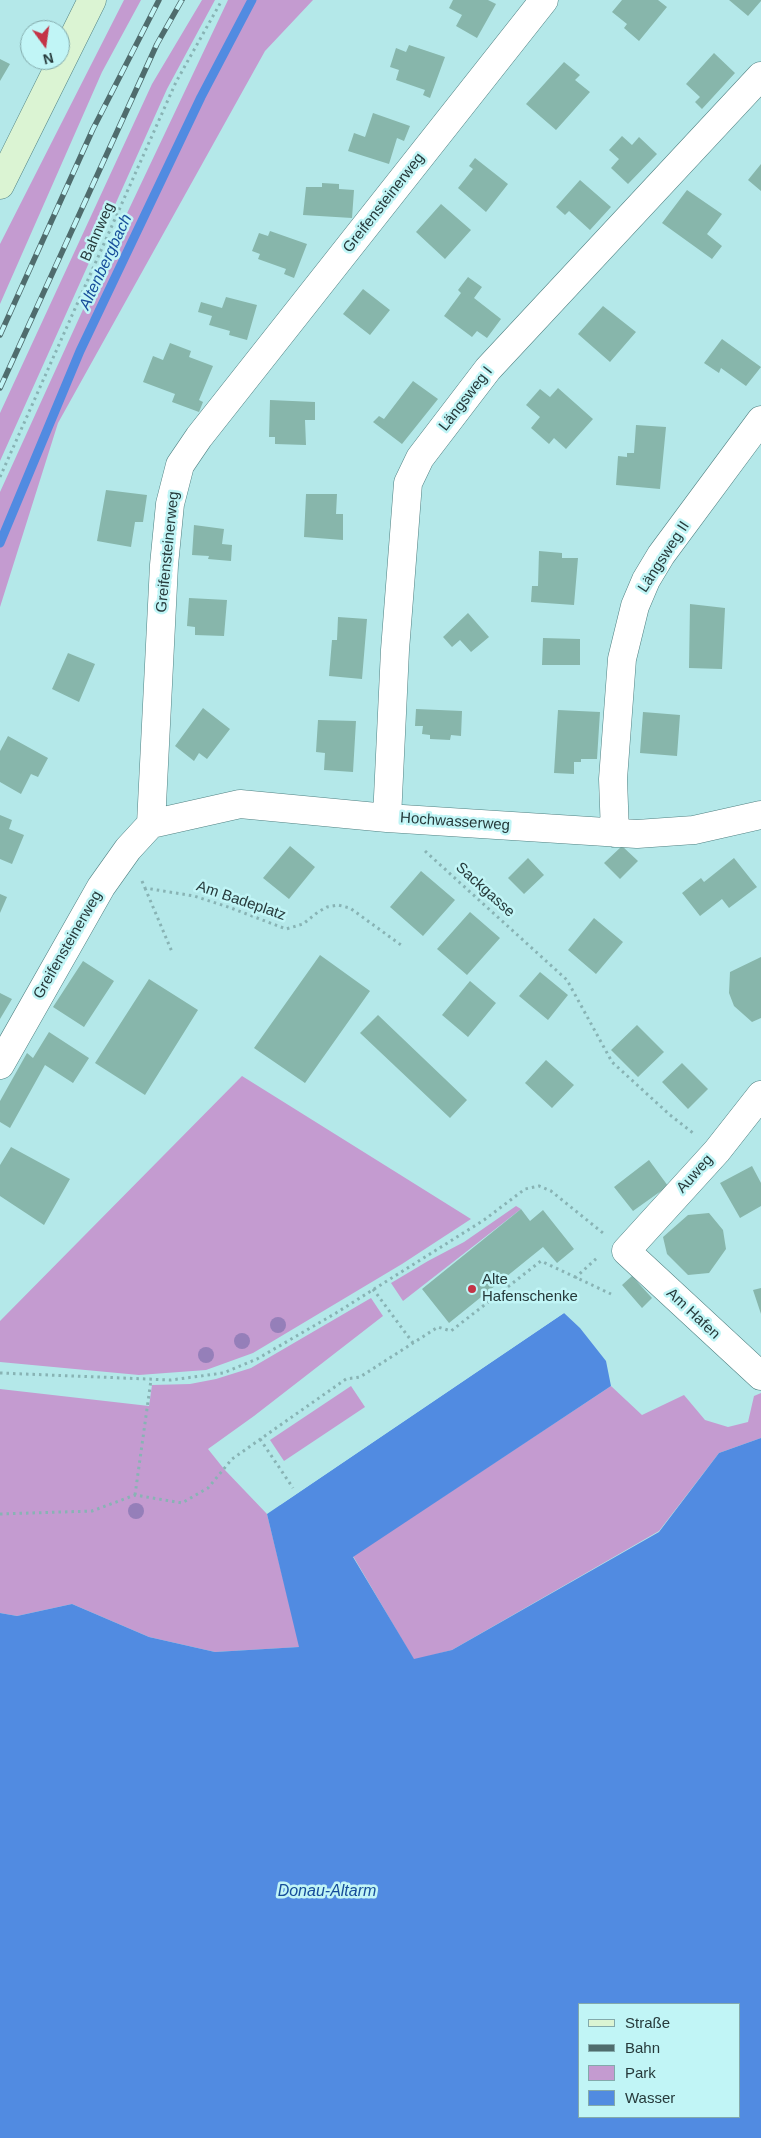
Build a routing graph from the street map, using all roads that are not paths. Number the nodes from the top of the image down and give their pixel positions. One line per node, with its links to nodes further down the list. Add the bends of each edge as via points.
1 (92, 0): 4 (main road)
2 (544, 0): 8 (street, Greifensteinerweg, via 205,429 180,465 170,504 164,565)
3 (761, 76): 7 (street, Längsweg I, via 488,369 420,458 408,483 395,650)
4 (0, 185)
5 (761, 420): 9 (street, Längsweg II, via 661,556 634,606 622,659 613,779)
6 (761, 815): 9 (street, Hochwasserweg, via 694,830)
7 (387, 818): 8 (street, Hochwasserweg, via 240,804); 9 (street, Hochwasserweg)
8 (151, 824): 10 (street, Greifensteinerweg, via 101,887)
9 (615, 834)
10 (0, 1065)
11 (761, 1095): 12 (street, Auweg, via 717,1151)
12 (621, 1246): 13 (street, Am Hafen)
13 (761, 1376)

